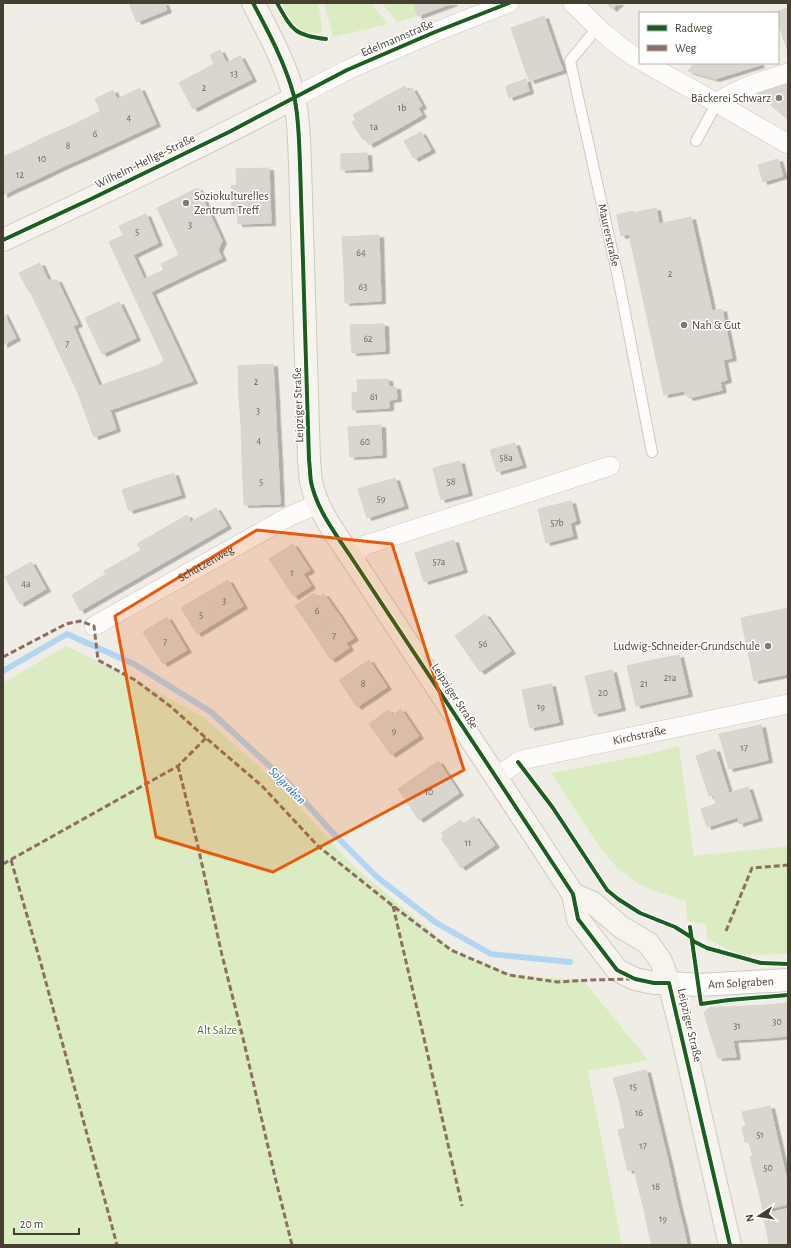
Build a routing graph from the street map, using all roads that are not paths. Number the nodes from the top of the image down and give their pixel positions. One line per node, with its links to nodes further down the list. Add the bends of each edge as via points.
1 (253, 3): 8 (main road, Leipziger Straße, via 284,67)
2 (509, 3): 8 (street, Edelmannstraße, via 347,70)
3 (573, 3): 4 (street)
4 (597, 28): 5 (street); 13 (lane, Maurerstraße, via 570,61 618,277)
5 (639, 59)
6 (647, 64): 9 (street)
7 (788, 72): 9 (street, via 751,84 729,94)
8 (294, 98): 12 (main road, Wilhelm-Hellge-Straße); 15 (main road, Leipziger Straße, via 300,164 309,460 311,482)
9 (717, 103): 10 (lane); 11 (street)
10 (696, 142)
11 (788, 144)
12 (3, 240)
13 (652, 452)
14 (610, 466): 16 (street, via 366,545)
15 (318, 504): 16 (main road, Leipziger Straße); 17 (street, Schützenweg, via 290,516)
16 (350, 557): 19 (main road, Leipziger Straße)
17 (94, 626)
18 (788, 704): 19 (street, Kirchstraße, via 526,759)
19 (496, 777): 20 (main road, Leipziger Straße)
20 (573, 894): 22 (main road, Leipziger Straße, via 593,903 621,926 648,943 661,961); 22 (main road, Leipziger Straße, via 578,919 617,970 635,979)
21 (788, 980): 22 (street, Am Solgraben, via 699,985)
22 (670, 983): 23 (main road, Leipziger Straße)
23 (730, 1245)

